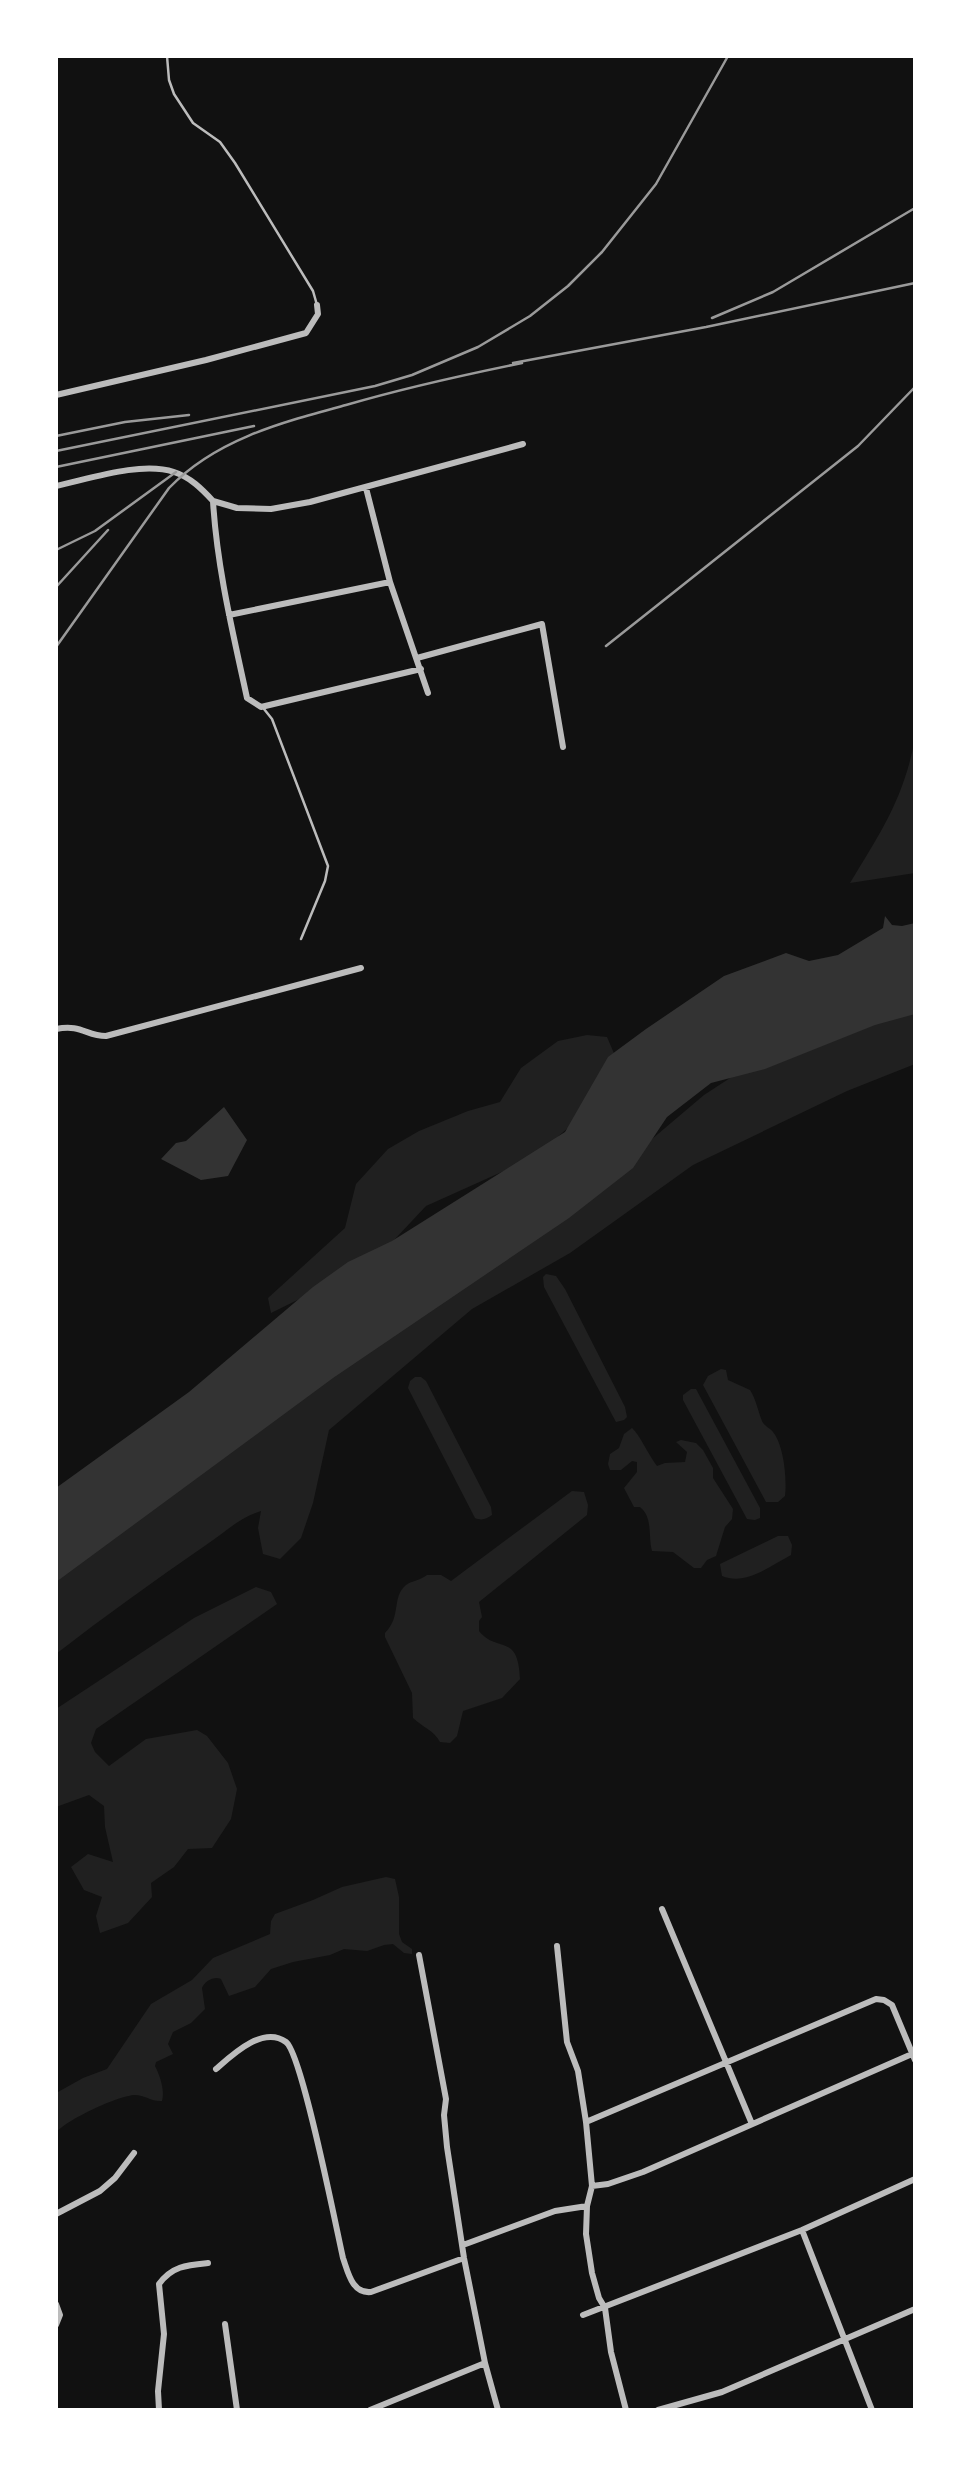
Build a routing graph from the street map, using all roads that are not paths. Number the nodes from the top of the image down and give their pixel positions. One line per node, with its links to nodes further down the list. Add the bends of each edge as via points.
1 (167, 56): 2 (lane, via 174,94 193,123 220,142 242,173)
2 (317, 305): 3 (street, via 318,314 306,332)
3 (56, 395)
4 (523, 444): 6 (street)
5 (56, 486): 7 (street, via 137,469 161,469 199,486)
6 (366, 488): 7 (street, via 271,509 237,508); 8 (street)
7 (213, 501): 9 (street)
8 (390, 582): 9 (street); 10 (street)
9 (229, 615): 13 (street, via 247,698)
10 (417, 658): 11 (street); 14 (street, via 542,624)
11 (422, 669): 12 (street); 13 (street)
12 (428, 693)
13 (261, 706): 15 (lane, via 272,719 328,866)
14 (563, 747)
15 (301, 939)
16 (360, 968): 17 (street, via 107,1036 68,1026)
17 (56, 1029)
18 (662, 1909): 22 (street)
19 (557, 1946): 24 (street, via 567,2042 578,2071)
20 (419, 1955): 32 (street, via 446,2099 447,2147)
21 (914, 2057): 22 (street, via 892,2005 884,2000 869,2001); 25 (street)
22 (726, 2062): 24 (street); 25 (street)
23 (216, 2069): 33 (street, via 237,2050 261,2039 286,2042 293,2052 343,2258 352,2282 365,2292)
24 (586, 2122): 28 (street)
25 (752, 2124): 28 (street, via 643,2172)
26 (134, 2153): 30 (street, via 100,2191)
27 (915, 2179): 31 (street)
28 (592, 2186): 29 (street)
29 (587, 2206): 32 (street, via 555,2211); 36 (street, via 592,2273)
30 (56, 2214)
31 (802, 2230): 36 (street); 41 (street)
32 (463, 2245): 33 (street)
33 (464, 2258): 42 (street)
34 (208, 2263): 43 (street, via 182,2265 159,2284 164,2334)
35 (56, 2304): 40 (street, via 60,2315)
36 (605, 2308): 38 (street); 47 (street, via 613,2365)
37 (915, 2309): 41 (street)
38 (583, 2315)
39 (225, 2324): 44 (street)
40 (56, 2326)
41 (843, 2341): 48 (street, via 722,2392); 49 (street)
42 (485, 2363): 45 (street); 46 (street)
43 (159, 2410)
44 (237, 2410)
45 (370, 2410)
46 (498, 2410)
47 (626, 2410)
48 (658, 2410)
49 (872, 2410)

